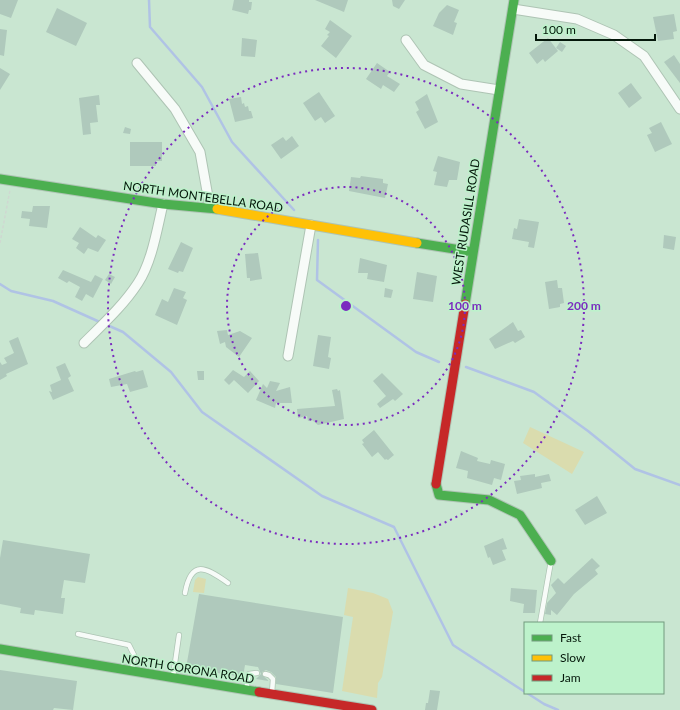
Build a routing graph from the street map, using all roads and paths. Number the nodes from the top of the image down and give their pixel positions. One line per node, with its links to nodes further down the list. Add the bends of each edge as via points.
1 (514, 4): 4 (street, WEST RUDASILL ROAD); 5 (street, via 577,19 614,35 644,56)
2 (406, 40): 4 (street, via 424,65 461,84)
3 (137, 63): 9 (street, via 175,109 200,152)
4 (499, 90): 12 (street, WEST RUDASILL ROAD)
5 (680, 109)
6 (0, 179): 7 (street, NORTH MONTEBELLA ROAD)
7 (12, 180): 8 (street, NORTH MONTEBELLA ROAD); 11 (path)
8 (162, 204): 9 (street, NORTH MONTEBELLA ROAD); 13 (street, via 153,247 139,282 114,314)
9 (210, 208): 10 (street, NORTH MONTEBELLA ROAD)
10 (311, 225): 12 (street, NORTH MONTEBELLA ROAD); 14 (street)
11 (0, 243)
12 (473, 252): 15 (street, WEST RUDASILL ROAD, via 436,484 439,495 489,500 520,515)
13 (84, 343)
14 (288, 356)
15 (551, 561): 18 (lane)
16 (228, 583): 17 (lane, via 214,572 199,569 192,572)
17 (186, 593)
18 (540, 622)
19 (78, 634): 22 (lane, via 129,645 134,655)
20 (179, 635): 25 (lane)
21 (0, 649): 22 (street, NORTH CORONA ROAD)
22 (132, 672): 25 (street, NORTH CORONA ROAD)
23 (257, 673): 26 (lane, via 249,674)
24 (265, 674): 27 (lane, via 273,679)
25 (172, 679): 26 (street, NORTH CORONA ROAD)
26 (246, 690): 27 (street, NORTH CORONA ROAD)
27 (272, 694): 28 (street, NORTH CORONA ROAD)
28 (372, 710)

